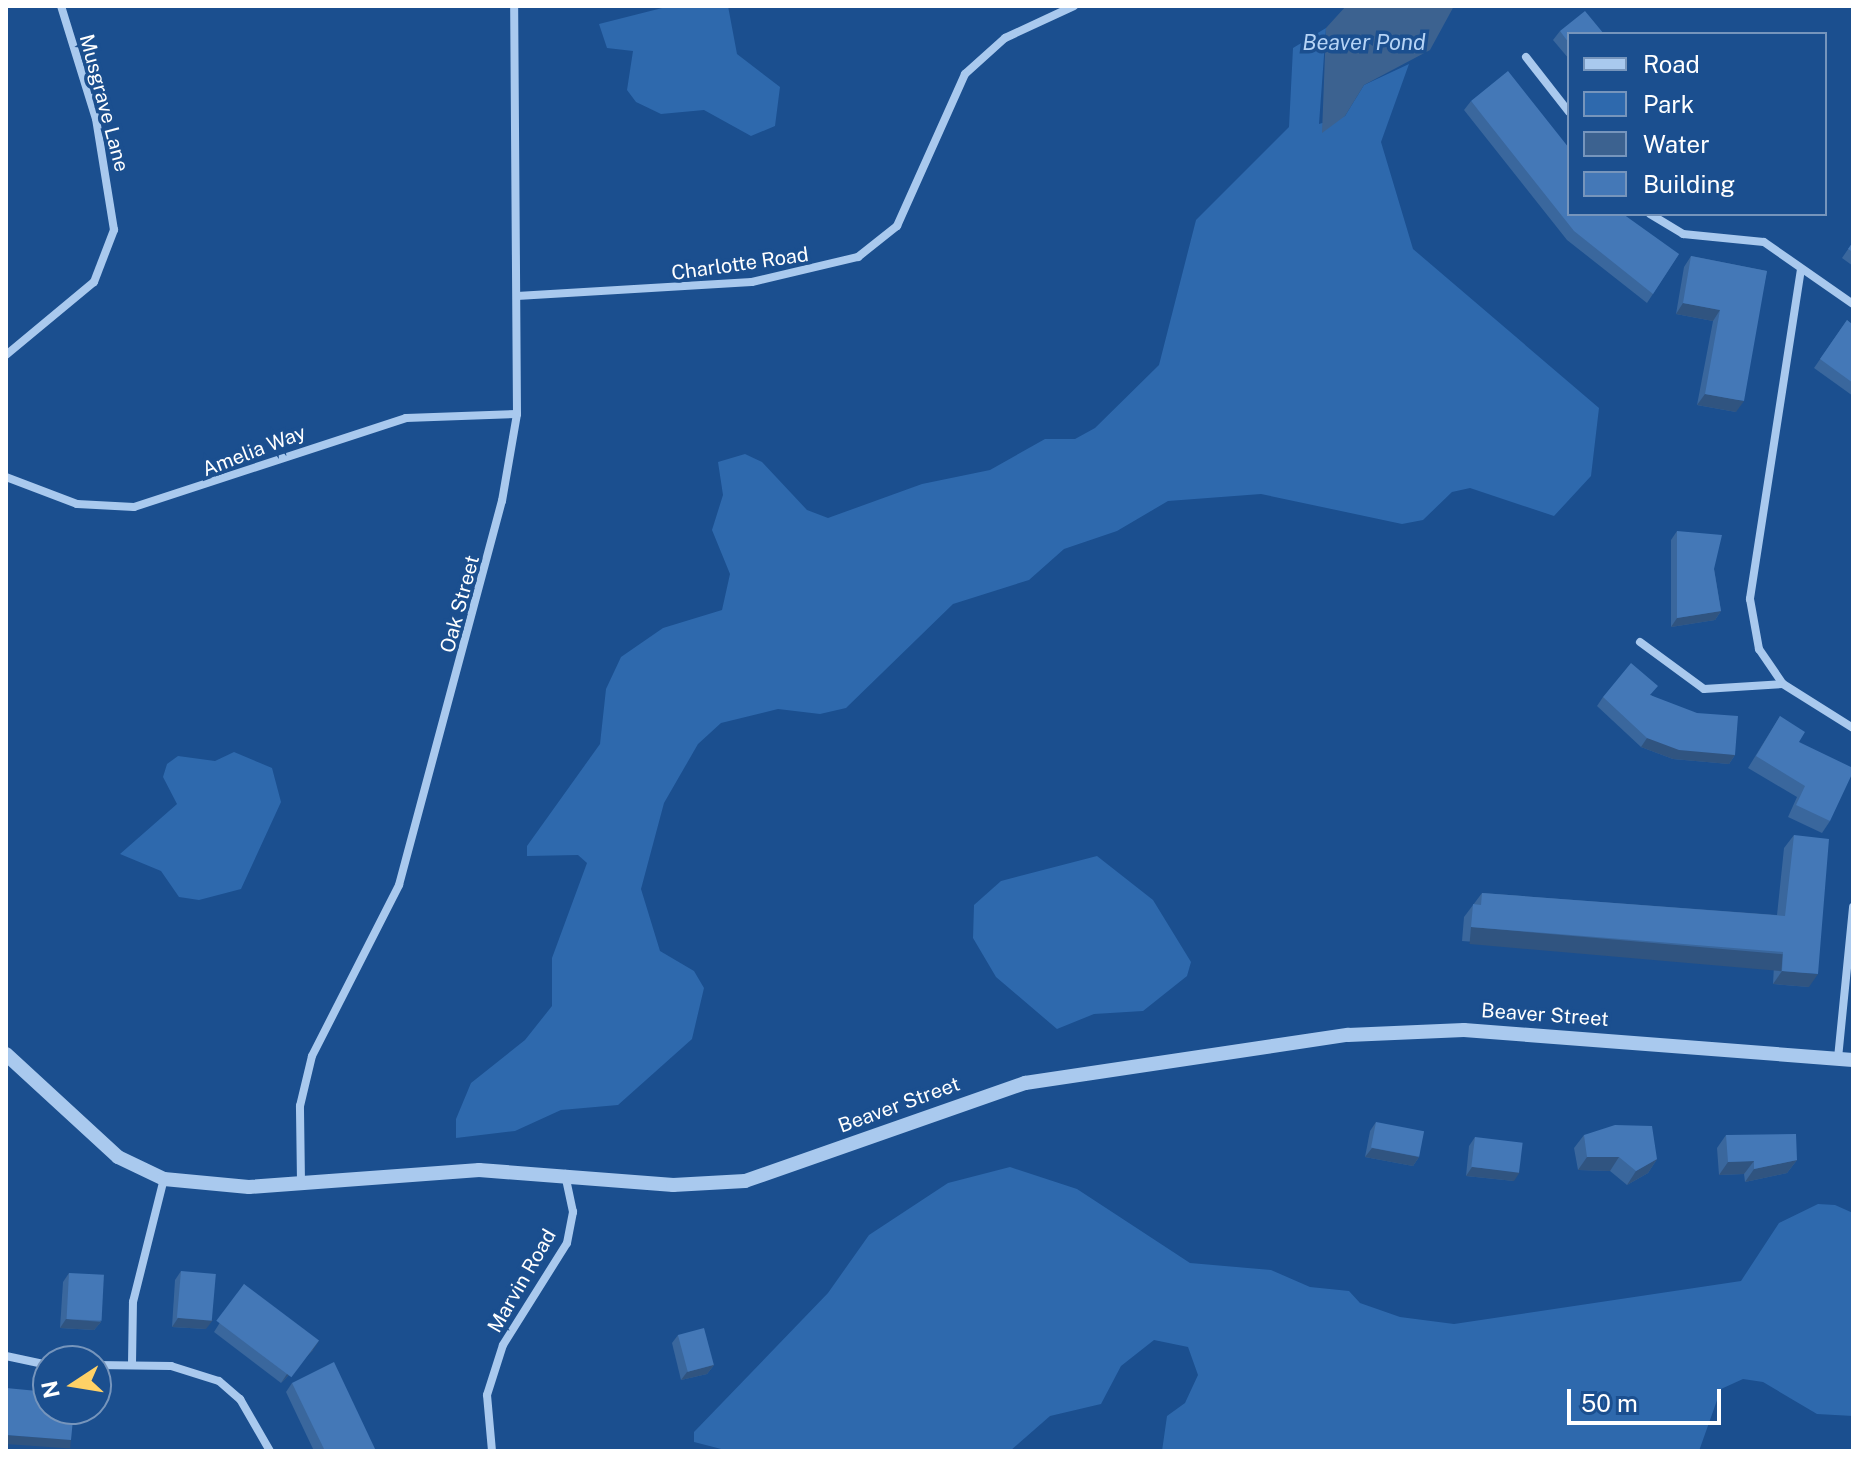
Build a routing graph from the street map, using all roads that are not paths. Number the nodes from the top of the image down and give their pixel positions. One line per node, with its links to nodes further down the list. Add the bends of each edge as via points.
1 (61, 6): 10 (street, Musgrave Lane, via 96,119 114,230 94,282)
2 (514, 6): 8 (street, Oak Street)
3 (1074, 6): 8 (street, Charlotte Road, via 1005,38 965,74 897,226 858,257 809,273 694,289)
4 (1526, 57): 5 (street)
5 (1567, 109)
6 (1653, 216): 7 (street, via 1683,234 1764,242)
7 (1801, 269): 9 (street); 14 (street, via 1750,599 1759,649)
8 (517, 296): 11 (street, Oak Street)
9 (1853, 304)
10 (6, 355)
11 (517, 414): 12 (street, Amelia Way, via 406,418 134,507 77,504); 21 (street, Oak Street, via 483,584 399,885 312,1056 300,1106)
12 (6, 477)
13 (1640, 642): 14 (street, via 1704,689)
14 (1783, 684): 15 (street)
15 (1853, 728)
16 (1853, 907): 18 (street)
17 (6, 1054): 20 (street, Beaver Street, via 89,1136)
18 (1846, 1059): 19 (street, Beaver Street, via 1464,1030 1348,1035 1025,1083 745,1181 673,1185)
19 (565, 1173): 21 (street, Beaver Street, via 424,1171); 27 (street, Marvin Road, via 573,1212 567,1243 503,1345 487,1395)
20 (164, 1179): 21 (street, Beaver Street, via 216,1187); 24 (street, via 133,1302)
21 (301, 1182)
22 (6, 1356): 23 (street)
23 (32, 1362)
24 (132, 1364): 25 (street); 26 (street, via 219,1381 240,1399)
25 (112, 1365)
26 (270, 1451)
27 (492, 1451)

